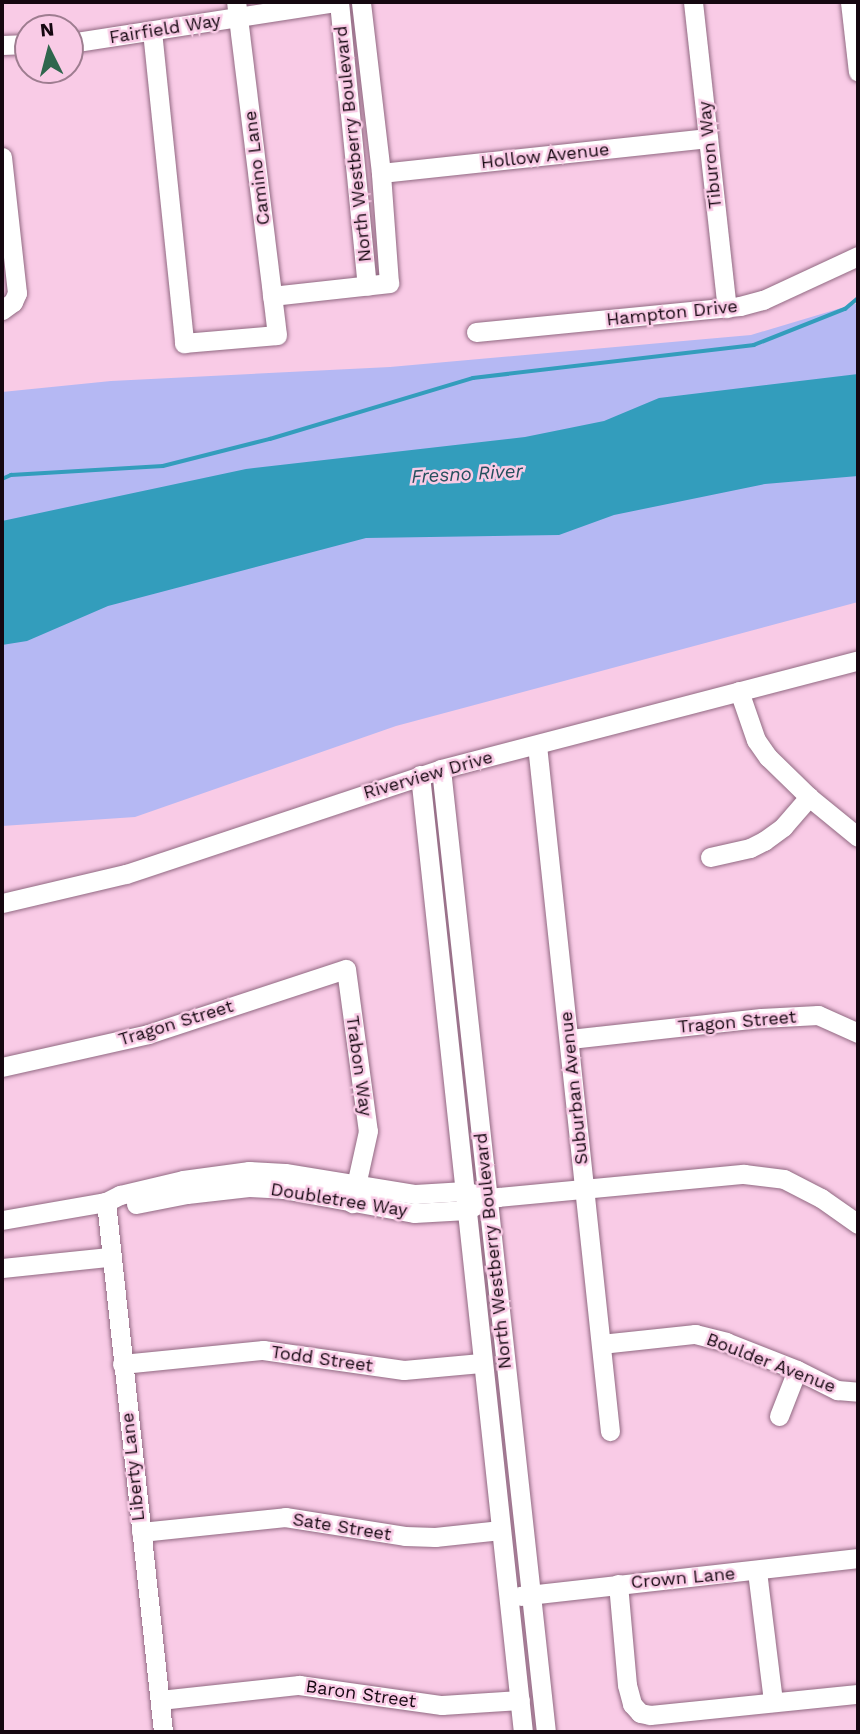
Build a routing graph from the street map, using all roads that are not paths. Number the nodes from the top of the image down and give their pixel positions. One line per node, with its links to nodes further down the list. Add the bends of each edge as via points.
1 (337, 2): 5 (street, Fairfield Way); 13 (street, North Westberry Boulevard)
2 (361, 2): 11 (street, North Westberry Boulevard)
3 (693, 2): 9 (street, Tiburon Way)
4 (850, 2): 8 (street)
5 (238, 9): 6 (street, Fairfield Way); 14 (street, Camino Lane)
6 (152, 31): 7 (street, Fairfield Way); 14 (street, Camino Lane, via 184,343 277,335)
7 (84, 41)
8 (858, 72)
9 (708, 138): 11 (street, Hollow Avenue); 15 (street, Tiburon Way)
10 (2, 157): 16 (street, via 17,292)
11 (381, 173): 13 (street, North Westberry Boulevard, via 389,283)
12 (858, 256): 15 (street, Hampton Drive, via 762,300)
13 (368, 286): 14 (street)
14 (272, 296)
15 (727, 309): 17 (street, Hampton Drive)
16 (2, 310)
17 (476, 332)
18 (858, 660): 19 (street, Riverview Drive)
19 (739, 691): 20 (street, Riverview Drive); 23 (street, via 762,749)
20 (537, 745): 21 (street, Riverview Drive); 29 (street, Suburban Avenue)
21 (441, 769): 22 (street, Riverview Drive); 33 (street, North Westberry Boulevard)
22 (420, 775): 26 (street, Riverview Drive, via 126,874); 34 (street, North Westberry Boulevard)
23 (809, 797): 24 (street); 25 (street, via 764,841)
24 (858, 837)
25 (710, 857)
26 (2, 903)
27 (346, 969): 30 (street, Tragon Street, via 148,1034); 32 (street, Trabon Way, via 368,1131)
28 (858, 1033): 29 (street, Tragon Street, via 818,1015)
29 (570, 1039): 31 (street, Suburban Avenue)
30 (2, 1067)
31 (585, 1189): 33 (street, Doubletree Way); 37 (street, Doubletree Way, via 744,1174 784,1179); 40 (street, Suburban Avenue)
32 (354, 1195): 34 (street, Doubletree Way, via 414,1213); 35 (street, Doubletree Way, via 248,1187 123,1207)
33 (488, 1198): 34 (street, Doubletree Way); 52 (street, North Westberry Boulevard)
34 (466, 1200): 41 (street, North Westberry Boulevard)
35 (106, 1202): 36 (street, Doubletree Way); 38 (street, Liberty Lane)
36 (2, 1220)
37 (858, 1224)
38 (109, 1257): 39 (street); 42 (street, Liberty Lane)
39 (2, 1268)
40 (601, 1344): 43 (street, Boulder Avenue, via 695,1334); 46 (street, Suburban Avenue)
41 (481, 1363): 42 (street, Todd Street, via 404,1370 263,1350); 47 (street, North Westberry Boulevard)
42 (122, 1364): 48 (street, Liberty Lane)
43 (797, 1370): 44 (street, Boulder Avenue, via 837,1390); 45 (street)
44 (858, 1392)
45 (779, 1416)
46 (610, 1432)
47 (501, 1530): 48 (street, Sate Street, via 405,1536 285,1517); 53 (street, North Westberry Boulevard)
48 (141, 1532): 55 (street, Liberty Lane)
49 (858, 1558): 50 (street, Crown Lane)
50 (757, 1571): 51 (street, Crown Lane); 57 (street)
51 (618, 1584): 52 (street, Crown Lane); 57 (street, via 628,1685 632,1704 640,1713)
52 (532, 1595): 53 (street, Crown Lane); 60 (street, North Westberry Boulevard)
53 (508, 1597): 56 (street, North Westberry Boulevard)
54 (858, 1694): 57 (street)
55 (160, 1700): 56 (street, Baron Street, via 299,1685 442,1705); 58 (street, Liberty Lane)
56 (520, 1700): 59 (street, North Westberry Boulevard)
57 (773, 1702)
58 (163, 1732)
59 (523, 1732)
60 (546, 1732)

